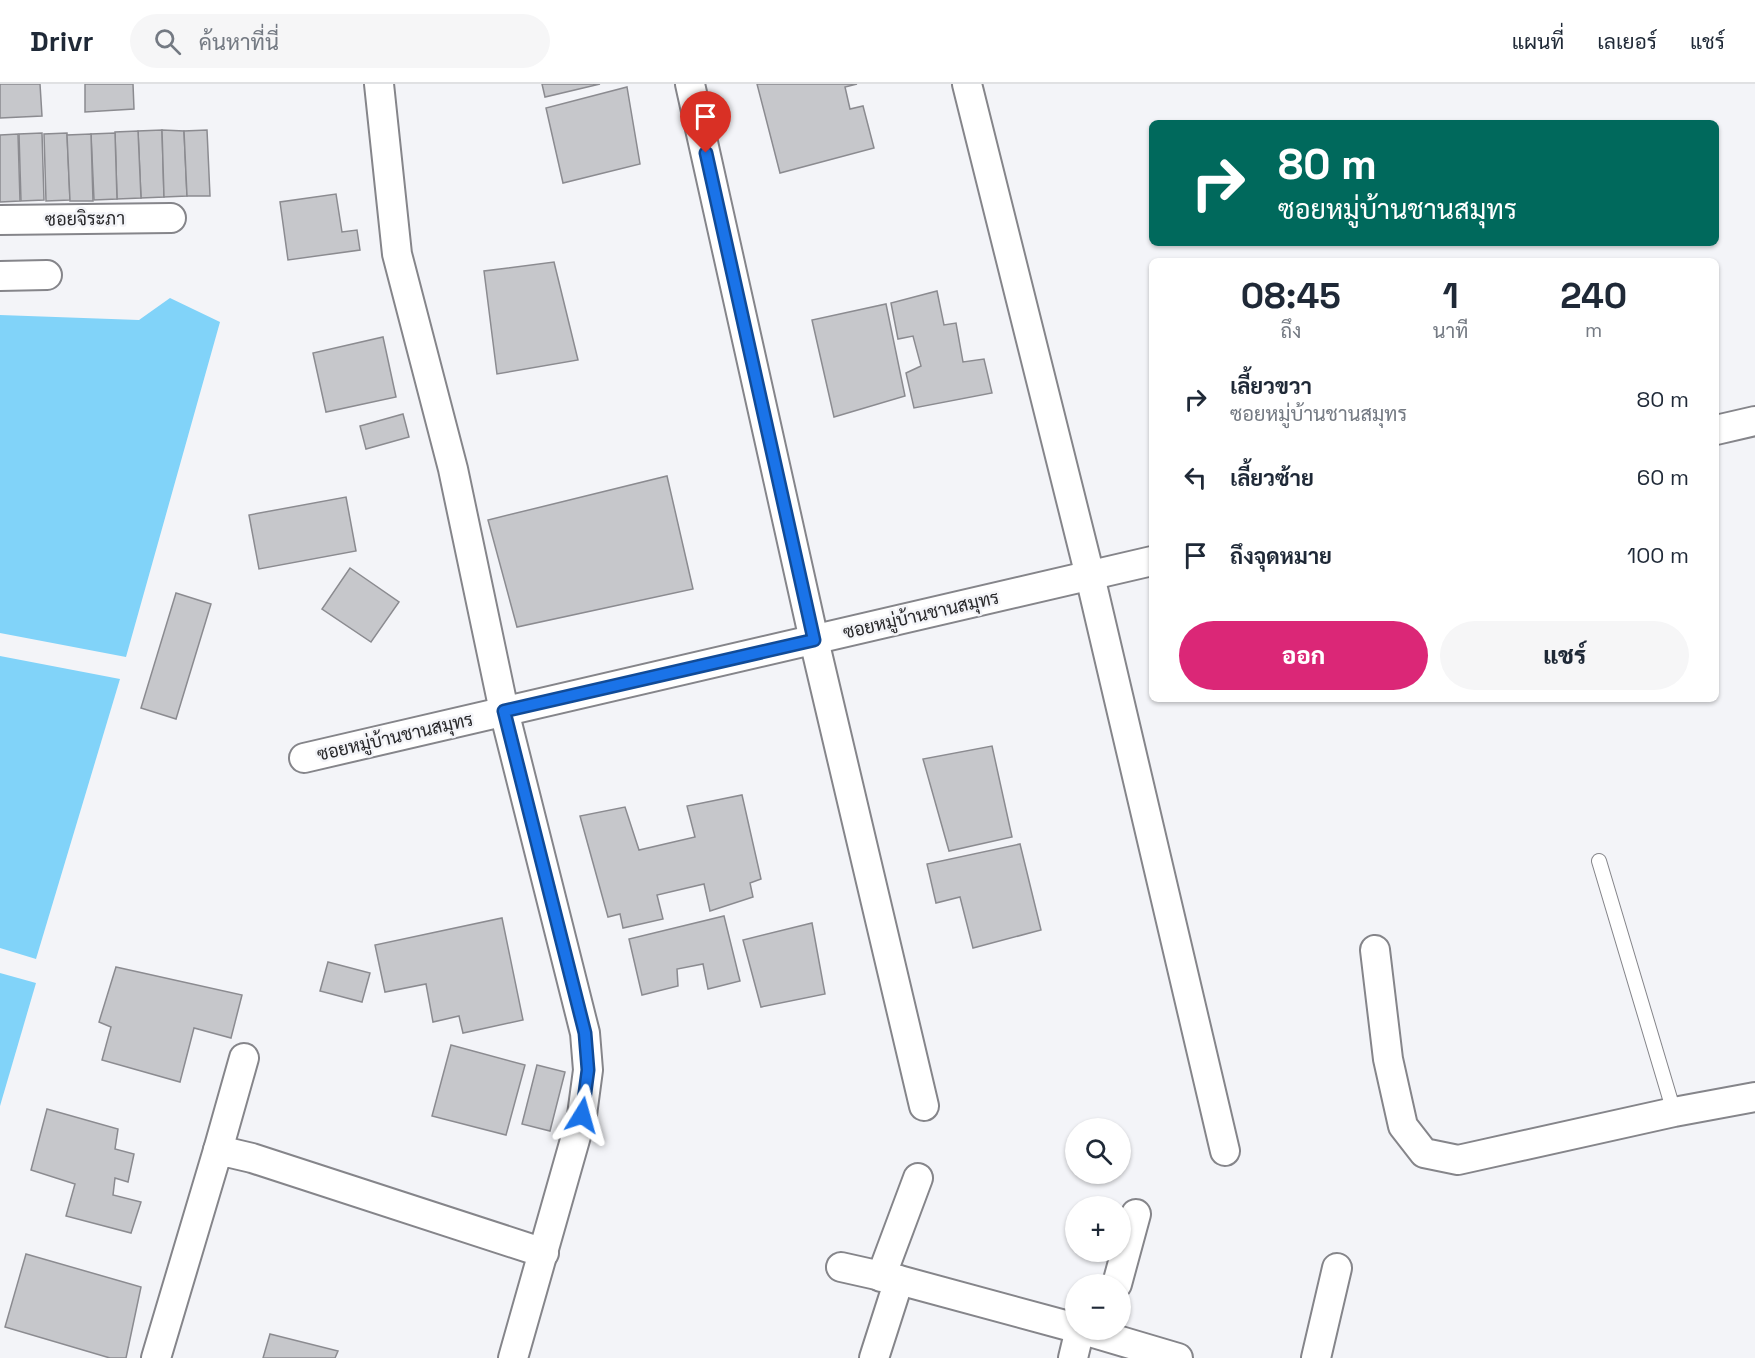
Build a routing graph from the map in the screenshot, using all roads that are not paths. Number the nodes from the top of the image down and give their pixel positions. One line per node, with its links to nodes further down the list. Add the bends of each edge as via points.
1 (379, 84): 13 (street, via 397,254 453,469)
2 (690, 84): 12 (street)
3 (967, 84): 11 (street)
4 (171, 218): 5 (street, ซอยจิระภา)
5 (0, 220)
6 (47, 275): 7 (street)
7 (0, 276)
8 (1755, 421): 9 (street)
9 (1719, 429)
10 (1149, 562): 11 (street, ซอยหมู่บ้านชานสมุทร)
11 (1090, 576): 12 (street, ซอยหมู่บ้านชานสมุทร); 22 (street)
12 (814, 640): 13 (street, ซอยหมู่บ้านชานสมุทร); 19 (street)
13 (504, 711): 14 (street, ซอยหมู่บ้านชานสมุทร); 25 (street, via 585,1033 588,1070 582,1115)
14 (304, 758)
15 (1599, 861): 20 (lane)
16 (1375, 950): 20 (street, via 1388,1059 1403,1126 1424,1153 1458,1160)
17 (244, 1058): 21 (street)
18 (1755, 1097): 20 (street)
19 (924, 1106)
20 (1674, 1112)
21 (218, 1150): 25 (street); 33 (street)
22 (1225, 1151)
23 (918, 1178): 29 (street)
24 (1136, 1214): 28 (street)
25 (544, 1253): 34 (street)
26 (841, 1267): 29 (street)
27 (1337, 1268): 38 (street)
28 (1120, 1274)
29 (890, 1279): 30 (street); 35 (street)
30 (1065, 1325)
31 (1077, 1340): 36 (street)
32 (1125, 1340): 37 (street)
33 (156, 1358)
34 (513, 1358)
35 (874, 1358)
36 (1073, 1358)
37 (1178, 1358)
38 (1316, 1358)

